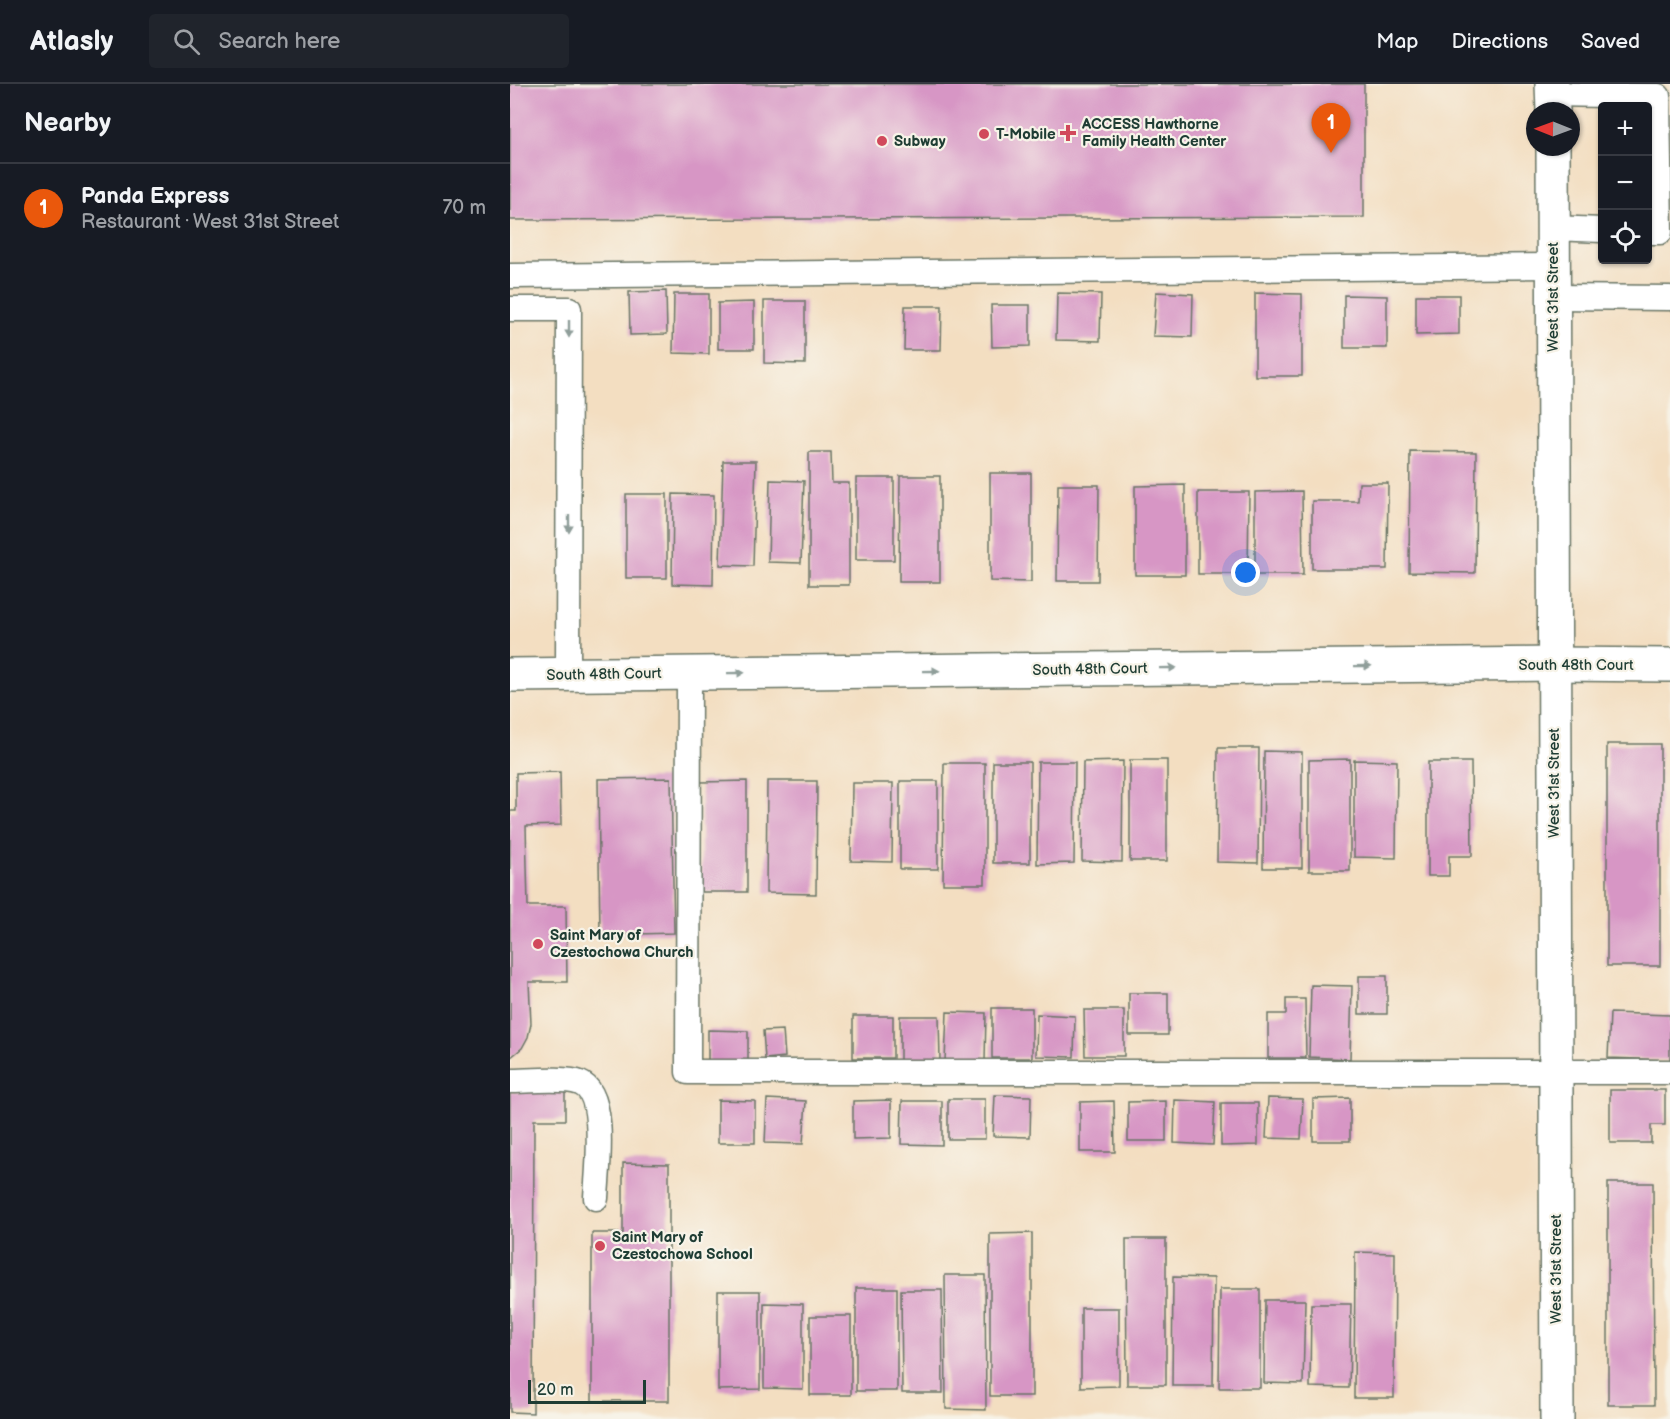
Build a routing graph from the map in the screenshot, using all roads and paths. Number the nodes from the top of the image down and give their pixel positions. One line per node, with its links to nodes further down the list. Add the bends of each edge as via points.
1 (1662, 92): 2 (lane); 6 (lane, via 1660,232)
2 (1552, 96)
3 (1553, 156): 4 (main road, West 31st Street)
4 (1553, 228): 5 (lane); 8 (main road, West 31st Street)
5 (1598, 230)
6 (1652, 232)
7 (510, 276): 8 (lane)
8 (1553, 281): 9 (lane); 11 (main road, West 31st Street)
9 (1670, 298)
10 (510, 309): 14 (lane, one-way to 14, via 569,309)
11 (1554, 664): 12 (main road, South 48th Court); 13 (main road, South 48th Court, one-way to 11); 16 (main road, West 31st Street)
12 (1670, 665)
13 (689, 673): 14 (main road, South 48th Court); 16 (lane, via 688,1072)
14 (568, 674): 15 (main road, South 48th Court)
15 (510, 675)
16 (1555, 1072): 17 (lane); 20 (main road, West 31st Street)
17 (1670, 1072)
18 (510, 1081): 19 (lane, via 559,1080 579,1082 588,1088 599,1129)
19 (596, 1198)
20 (1557, 1419)

